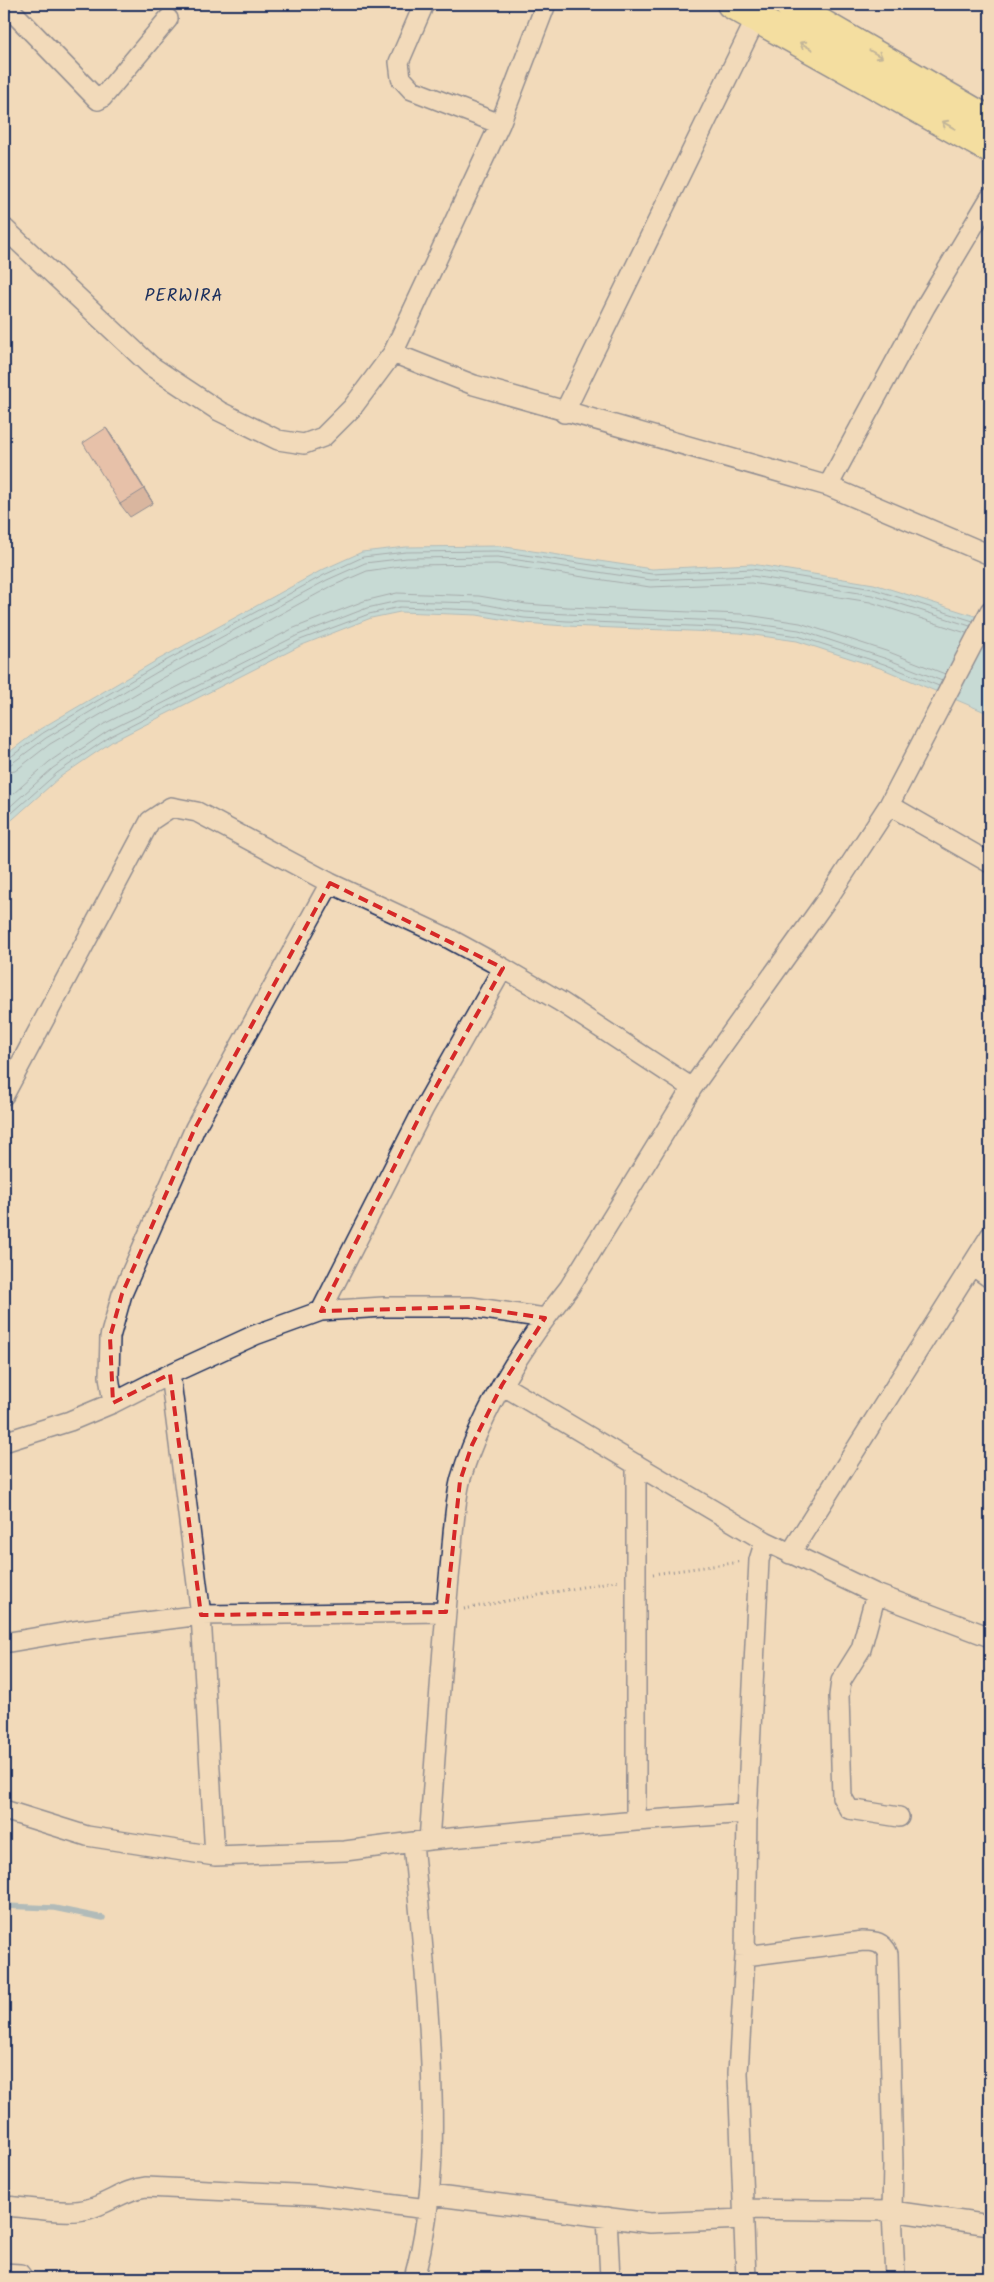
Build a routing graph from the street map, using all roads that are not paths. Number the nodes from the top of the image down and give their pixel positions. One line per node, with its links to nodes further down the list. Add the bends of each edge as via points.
1 (6, 4): 7 (street, via 98,100)
2 (424, 4): 9 (street, via 399,62 401,78 412,90)
3 (546, 4): 9 (street)
4 (731, 4): 6 (highway)
5 (788, 4): 8 (highway, one-way to 8)
6 (757, 17): 10 (highway, one-way to 6); 14 (street)
7 (168, 19)
8 (990, 121)
9 (500, 124): 13 (street)
10 (990, 149)
11 (990, 198): 15 (street, via 925,307)
12 (4, 228): 13 (street, via 151,366 219,412 278,440 304,444 324,437 352,408)
13 (393, 353): 14 (street, via 474,386)
14 (564, 412): 15 (street)
15 (828, 486): 16 (street)
16 (990, 555)
17 (990, 612): 18 (street)
18 (889, 805): 19 (street); 22 (street, via 830,895)
19 (990, 863)
20 (330, 883): 21 (street, via 448,938); 23 (street, via 197,812 172,808 150,821); 31 (street, via 195,1128 122,1294 110,1337 109,1376)
21 (503, 968): 22 (street); 27 (street, via 424,1108)
22 (692, 1088): 28 (street, via 568,1288)
23 (4, 1096)
24 (990, 1236): 25 (street)
25 (972, 1265): 26 (street); 35 (street)
26 (990, 1278)
27 (321, 1312): 28 (street, via 383,1307 471,1307); 29 (street, via 255,1335)
28 (545, 1318): 30 (street)
29 (170, 1374): 31 (street); 38 (street)
30 (502, 1385): 33 (street); 37 (street, via 472,1445 460,1481)
31 (113, 1403): 32 (street)
32 (4, 1442)
33 (636, 1464): 34 (street); 44 (street)
34 (765, 1541): 35 (street); 42 (street, via 759,1560)
35 (790, 1554): 36 (street)
36 (876, 1594): 39 (street); 43 (street, via 861,1649 841,1680 842,1798 849,1809)
37 (446, 1612): 38 (street); 45 (street)
38 (201, 1615): 40 (street); 46 (street)
39 (990, 1637)
40 (4, 1643)
41 (4, 1810): 46 (street, via 88,1836)
42 (747, 1813): 44 (street); 47 (street)
43 (899, 1817)
44 (636, 1821): 45 (street)
45 (421, 1842): 46 (street, via 345,1851); 48 (street, via 434,2148)
46 (215, 1856)
47 (745, 1956): 50 (street, via 863,1941 882,1944 886,1948); 51 (street, via 738,2073)
48 (429, 2202): 49 (street, via 146,2187 81,2211); 52 (street); 56 (street)
49 (4, 2206)
50 (892, 2211): 51 (street); 53 (street); 59 (street)
51 (744, 2214): 52 (street, via 650,2223); 58 (street)
52 (607, 2217): 57 (street)
53 (990, 2225)
54 (4, 2272): 55 (street, via 20,2274)
55 (23, 2278)
56 (414, 2278)
57 (610, 2278)
58 (746, 2278)
59 (895, 2278)

